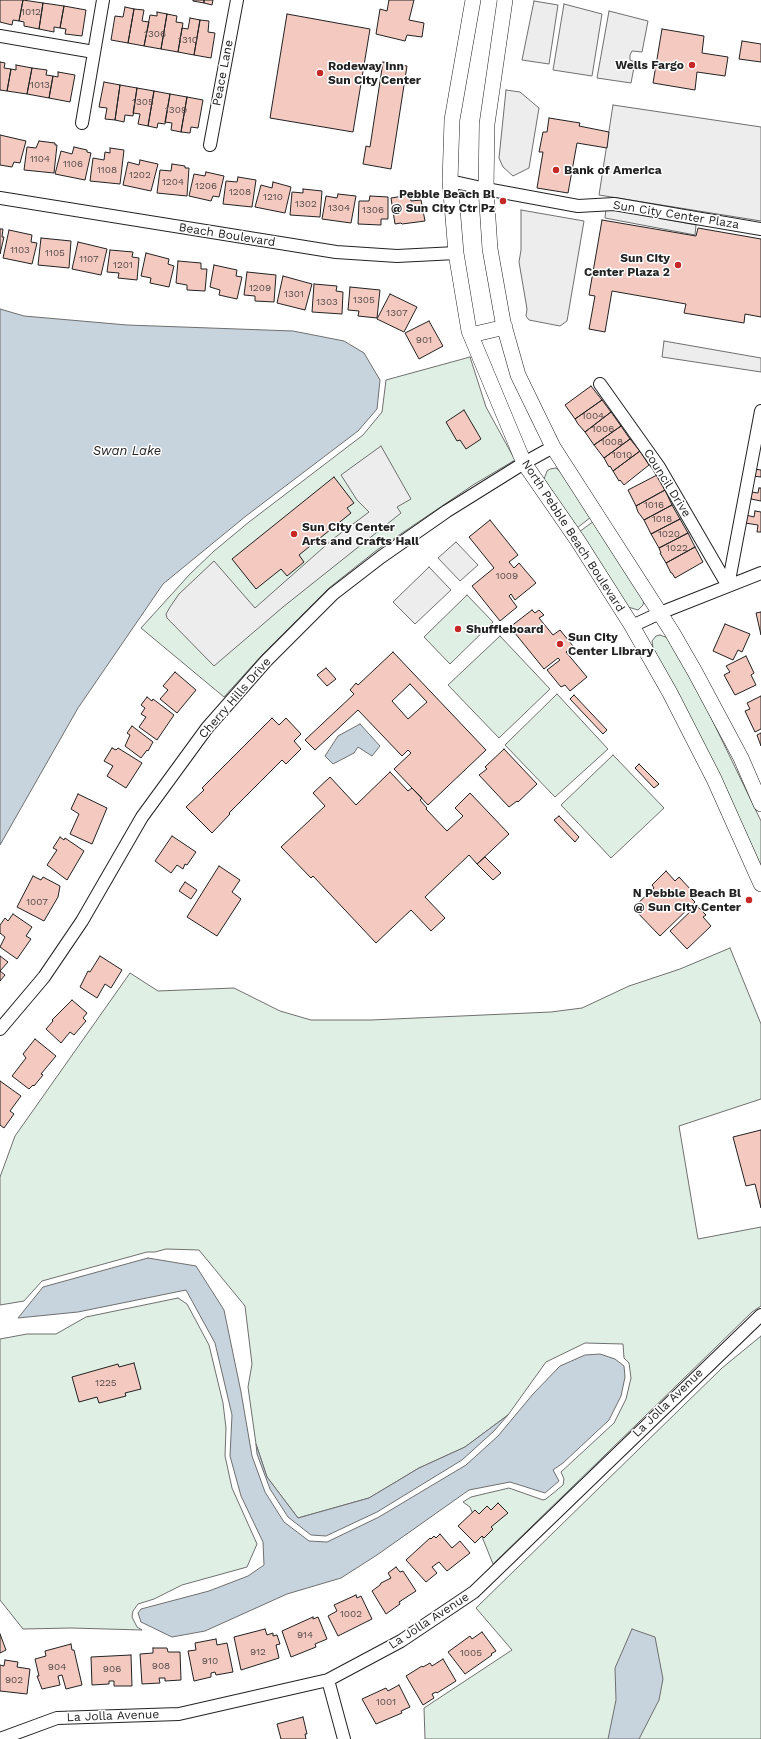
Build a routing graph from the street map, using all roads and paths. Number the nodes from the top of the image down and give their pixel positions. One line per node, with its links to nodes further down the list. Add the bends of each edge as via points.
1 (103, 0): 6 (street)
2 (237, 0): 8 (street, Peace Lane)
3 (473, 0): 9 (street, North Pebble Beach Boulevard, via 452,120)
4 (506, 0): 10 (street, via 487,124)
5 (0, 36): 6 (street)
6 (94, 52): 7 (street)
7 (82, 123)
8 (210, 145)
9 (450, 180): 10 (street, Sun City Center Plaza); 13 (street, North Pebble Beach Boulevard)
10 (486, 189): 12 (street, Sun City Center Plaza, via 578,206 614,204); 14 (street, via 490,249)
11 (0, 198): 13 (street, Beach Boulevard, via 336,252 397,256)
12 (761, 229)
13 (456, 253): 15 (street, North Pebble Beach Boulevard)
14 (504, 328): 15 (street); 18 (street, via 518,375)
15 (471, 334): 19 (street, North Pebble Beach Boulevard)
16 (600, 384): 21 (street, Council Drive, via 659,466)
17 (761, 411): 21 (street)
18 (553, 447): 19 (street, Cherry Hills Drive); 22 (street)
19 (524, 463): 23 (street, North Pebble Beach Boulevard); 26 (street, Cherry Hills Drive, via 381,556 333,594 266,661 207,728 142,817 82,921 44,977)
20 (761, 573): 21 (street)
21 (728, 586): 22 (street)
22 (660, 613): 23 (street); 24 (street, via 737,751)
23 (632, 626): 25 (street, North Pebble Beach Boulevard, via 694,739)
24 (761, 804)
25 (761, 884)
26 (0, 1029)
27 (761, 1314): 28 (street, La Jolla Avenue, via 474,1592 401,1641)
28 (328, 1680): 29 (street, La Jolla Avenue, via 179,1714 57,1718); 30 (street)
29 (0, 1739)
30 (344, 1739)

